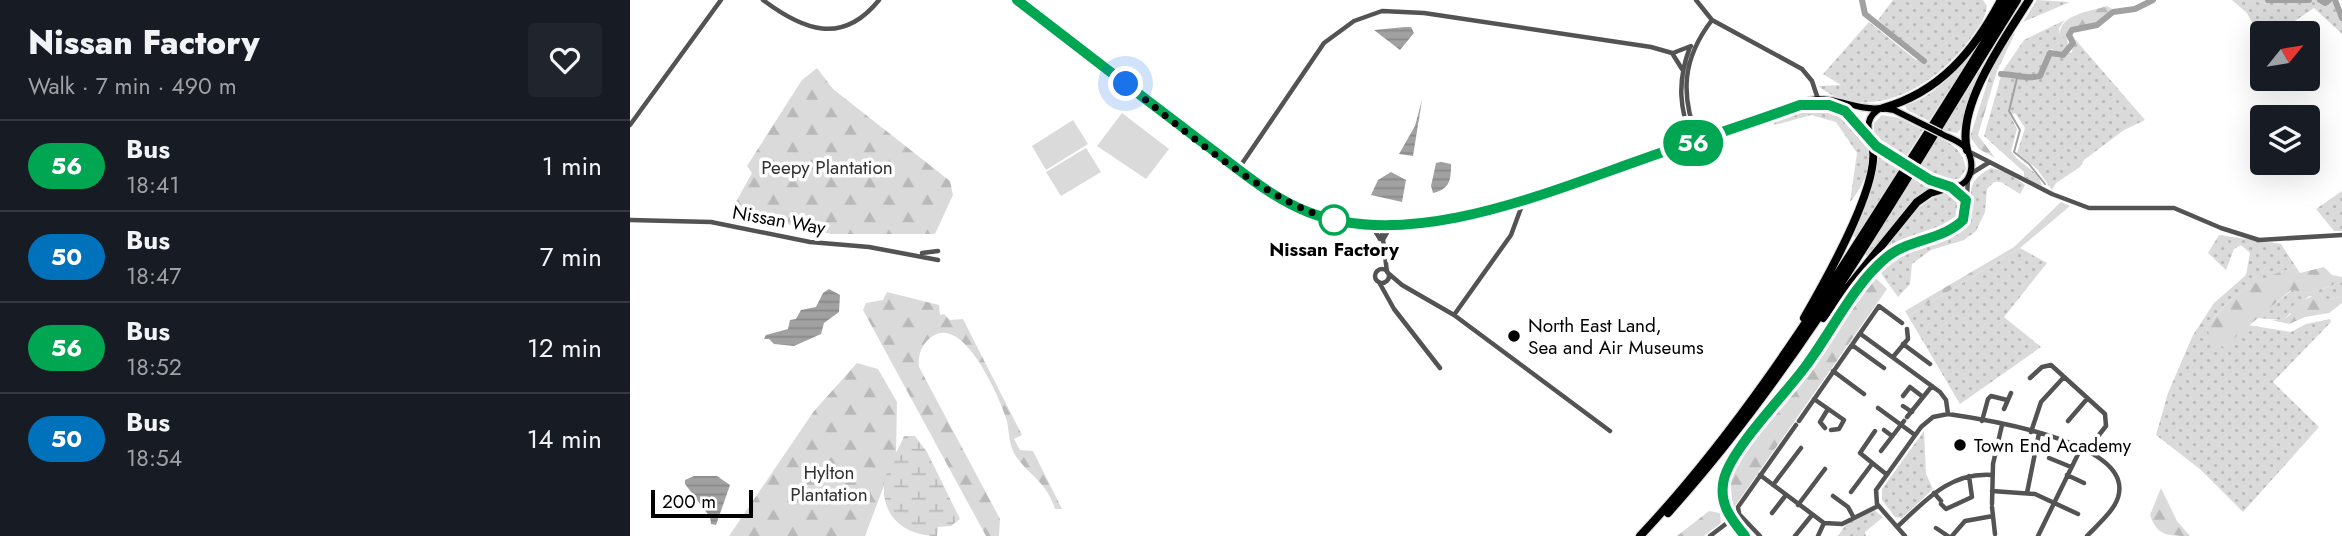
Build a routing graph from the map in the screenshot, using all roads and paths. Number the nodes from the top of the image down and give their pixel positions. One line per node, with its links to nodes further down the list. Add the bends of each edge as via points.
1 (721, 0): 19 (street)
2 (763, 0): 3 (street, via 794,21 824,29 853,22)
3 (879, 0)
4 (1017, 0): 25 (main road)
5 (1696, 0): 10 (street)
6 (2001, 0): 17 (highway, via 1980,35 1935,85)
7 (2010, 0): 65 (highway)
8 (2019, 0): 59 (highway)
9 (2029, 0): 23 (highway, via 1986,70 1965,131)
10 (1712, 20): 11 (street); 15 (street, via 1798,65 1812,81)
11 (1692, 46): 12 (street); 13 (street)
12 (1675, 54): 13 (street); 14 (street); 25 (street, via 1424,13 1382,11 1343,27 1324,44)
13 (1688, 58): 14 (street); 18 (street, via 1686,94)
14 (1682, 69): 21 (street, via 1681,101)
15 (1818, 99): 16 (main road); 17 (main road)
16 (1800, 105): 20 (main road); 22 (main road, via 1841,109)
17 (1882, 108): 22 (main road, via 1868,121); 23 (main road, bridge, via 1897,111)
18 (1693, 123): 20 (street); 21 (street)
19 (630, 125)
20 (1713, 134): 21 (main road)
21 (1695, 140): 31 (main road, via 1514,204 1451,218)
22 (1871, 142): 27 (main road, bridge); 65 (highway, via 1874,164 1851,227 1825,282)
23 (1967, 150): 24 (street); 26 (main road, via 1972,163)
24 (1988, 163): 26 (street); 34 (street, via 2088,208 2174,208 2259,240)
25 (1238, 169): 32 (main road, via 1305,211)
26 (1969, 177): 27 (main road); 28 (street)
27 (1950, 187): 28 (street); 59 (highway, via 1927,194 1907,213)
28 (1966, 200): 114 (street, via 1965,215 1957,226 1894,252 1872,271 1796,380 1732,459 1723,484)
29 (1521, 208): 46 (street, via 1511,235)
30 (630, 220): 37 (street, Nissan Way, via 711,222 810,242)
31 (1405, 222): 33 (main road); 35 (street, via 1389,229)
32 (1355, 223): 33 (main road); 35 (street, via 1374,229)
33 (1381, 223): 35 (street)
34 (2342, 235)
35 (1382, 245): 38 (street)
36 (938, 251): 37 (street)
37 (914, 254): 39 (street)
38 (1383, 255): 40 (street); 41 (street)
39 (938, 260)
40 (1377, 271): 41 (street); 44 (street)
41 (1388, 272): 42 (street); 43 (street)
42 (1395, 280): 43 (street); 46 (street)
43 (1387, 281): 44 (street); 45 (street)
44 (1379, 282): 45 (street)
45 (1390, 300): 54 (street)
46 (1454, 315): 79 (street)
47 (1902, 323): 49 (street, via 1879,306)
48 (1907, 329): 50 (street, via 1908,339)
49 (1861, 335): 51 (street); 52 (street)
50 (1903, 344): 52 (street); 53 (street)
51 (1852, 345): 55 (street); 56 (street)
52 (1893, 357): 60 (street)
53 (1930, 364)
54 (1440, 368)
55 (1884, 368)
56 (1833, 371): 62 (street); 66 (street)
57 (2064, 377): 58 (street, via 2051,365); 67 (street); 82 (street, via 2041,402)
58 (2030, 378)
59 (1774, 382): 120 (highway, via 1730,442)
60 (1932, 386): 64 (street); 74 (street, via 1946,400)
61 (2011, 393): 68 (street)
62 (1864, 394)
63 (1903, 396): 64 (street, via 1910,387)
64 (1923, 397): 73 (street)
65 (1756, 398): 119 (highway)
66 (1814, 399): 71 (street); 94 (street)
67 (2087, 399): 77 (street); 86 (street, via 2108,419)
68 (2007, 400): 72 (street); 76 (street, via 1987,398)
69 (1903, 406): 73 (street)
70 (1878, 408): 75 (street)
71 (1829, 409): 71 (street, via 1844,420 1839,429 1828,429 1820,422)
72 (2004, 409)
73 (1912, 412): 75 (street)
74 (1948, 414): 76 (street); 84 (street, via 1933,417)
75 (1904, 421): 84 (street); 85 (street)
76 (1982, 421): 78 (street)
77 (2068, 421)
78 (2002, 425): 82 (street); 95 (street)
79 (1610, 430)
80 (1884, 430): 85 (street)
81 (1875, 431): 90 (street, via 1860,453)
82 (2031, 432): 83 (street)
83 (2039, 433): 86 (street); 103 (street)
84 (1915, 435): 93 (street)
85 (1892, 436): 88 (street)
86 (2085, 447): 91 (street); 129 (street, via 2112,469 2120,488 2114,506)
87 (1801, 448): 99 (street)
88 (1881, 451)
89 (2049, 458): 91 (street)
90 (1872, 464): 93 (street); 101 (street)
91 (2071, 467): 96 (street)
92 (1825, 469): 107 (street)
93 (1886, 474): 108 (street, via 1876,490)
94 (1760, 475): 99 (street); 123 (street, via 1737,510)
95 (1992, 475): 97 (street); 100 (street)
96 (2067, 475): 98 (street); 106 (street)
97 (1969, 476): 102 (street); 102 (street, via 1972,497 1946,509)
98 (2084, 483)
99 (1773, 485): 104 (street)
100 (1992, 491): 103 (street); 112 (street)
101 (1851, 492)
102 (1934, 493): 116 (street)
103 (2026, 493): 106 (street)
104 (1786, 495): 107 (street); 109 (street)
105 (1833, 496): 113 (street)
106 (2054, 502): 110 (street); 128 (street)
107 (1798, 505): 111 (street)
108 (1878, 506): 113 (street); 116 (street)
109 (1772, 513)
110 (2078, 514)
111 (1812, 515): 115 (street); 124 (street)
112 (1993, 516): 118 (street); 127 (street, via 1965,521)
113 (1854, 518): 115 (street, via 1842,524)
114 (1731, 520): 121 (street); 122 (street)
115 (1824, 523): 125 (street)
116 (1897, 527): 126 (street)
117 (1936, 528): 127 (street)
118 (1995, 534)
119 (1640, 536)
120 (1648, 536)
121 (1710, 536)
122 (1745, 536)
123 (1760, 536)
124 (1795, 536)
125 (1818, 536)
126 (1905, 536)
127 (1950, 536)
128 (2038, 536)
129 (2087, 536)

